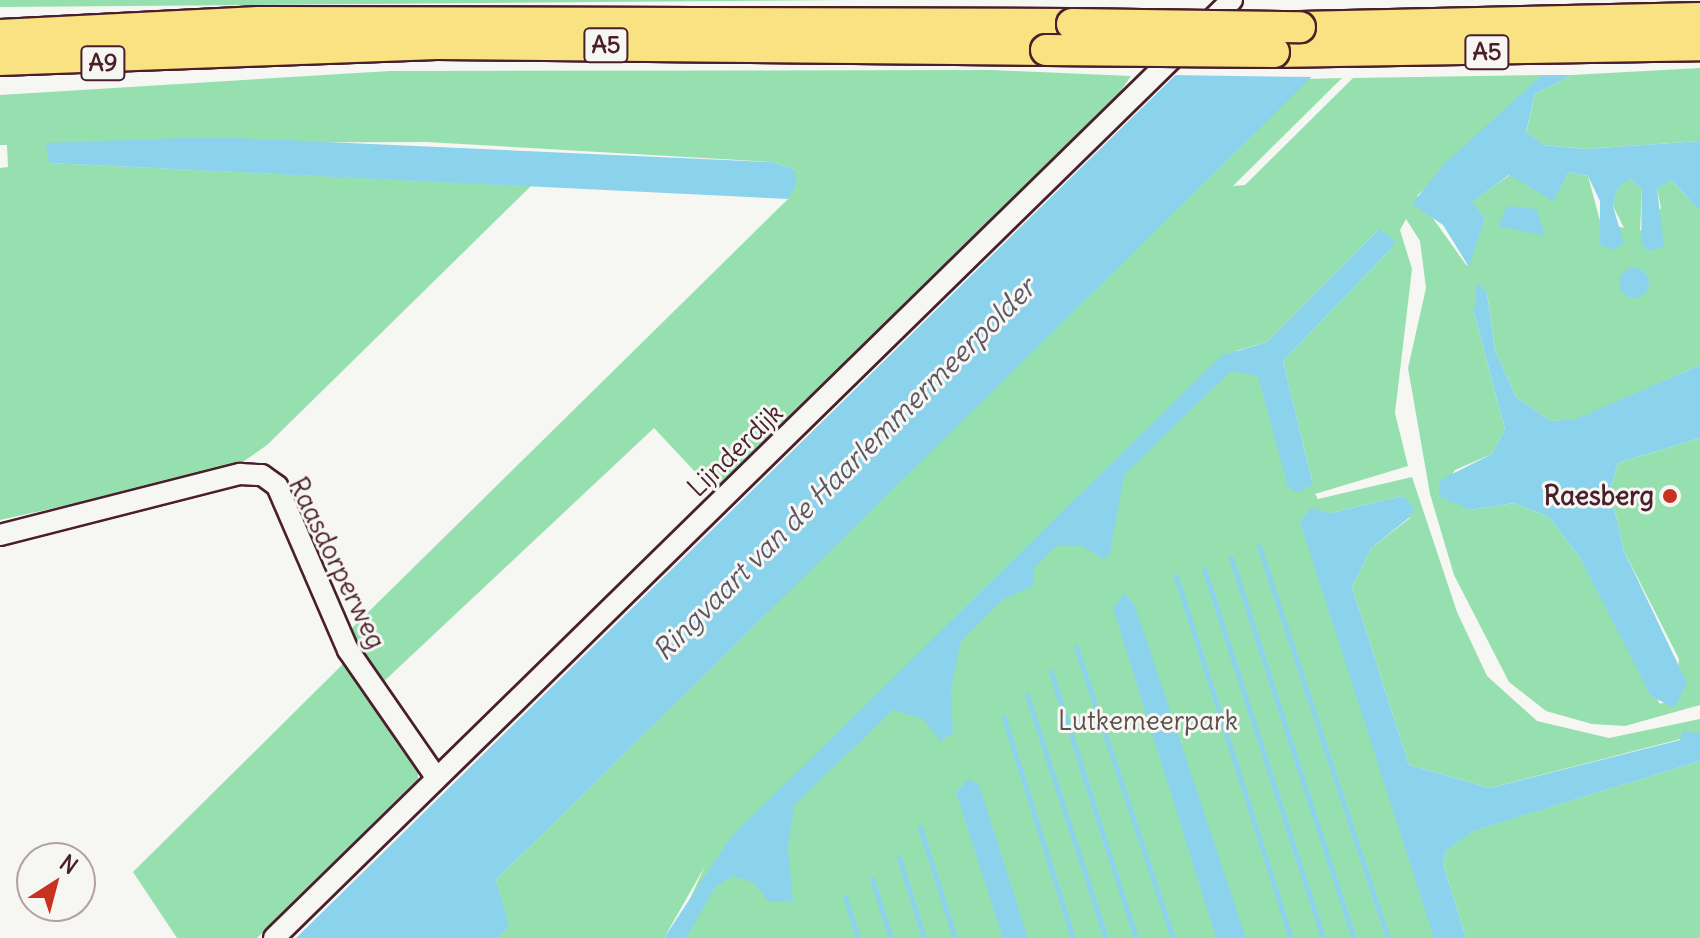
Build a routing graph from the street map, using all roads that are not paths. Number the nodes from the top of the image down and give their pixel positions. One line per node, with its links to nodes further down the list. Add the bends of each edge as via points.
1 (1232, 0): 9 (street, Lijnderdijk)
2 (1700, 18): 3 (highway, A5, bridge, via 1300,27 274,21)
3 (0, 35)
4 (1700, 45): 5 (highway, A5, bridge, via 1274,52)
5 (206, 49): 6 (highway, A5); 7 (highway, A9)
6 (0, 60)
7 (0, 77)
8 (0, 535): 9 (street, Raasdorperweg, via 240,474 262,475 277,486 348,650)
9 (436, 777): 10 (street, Lijnderdijk)
10 (274, 938)

